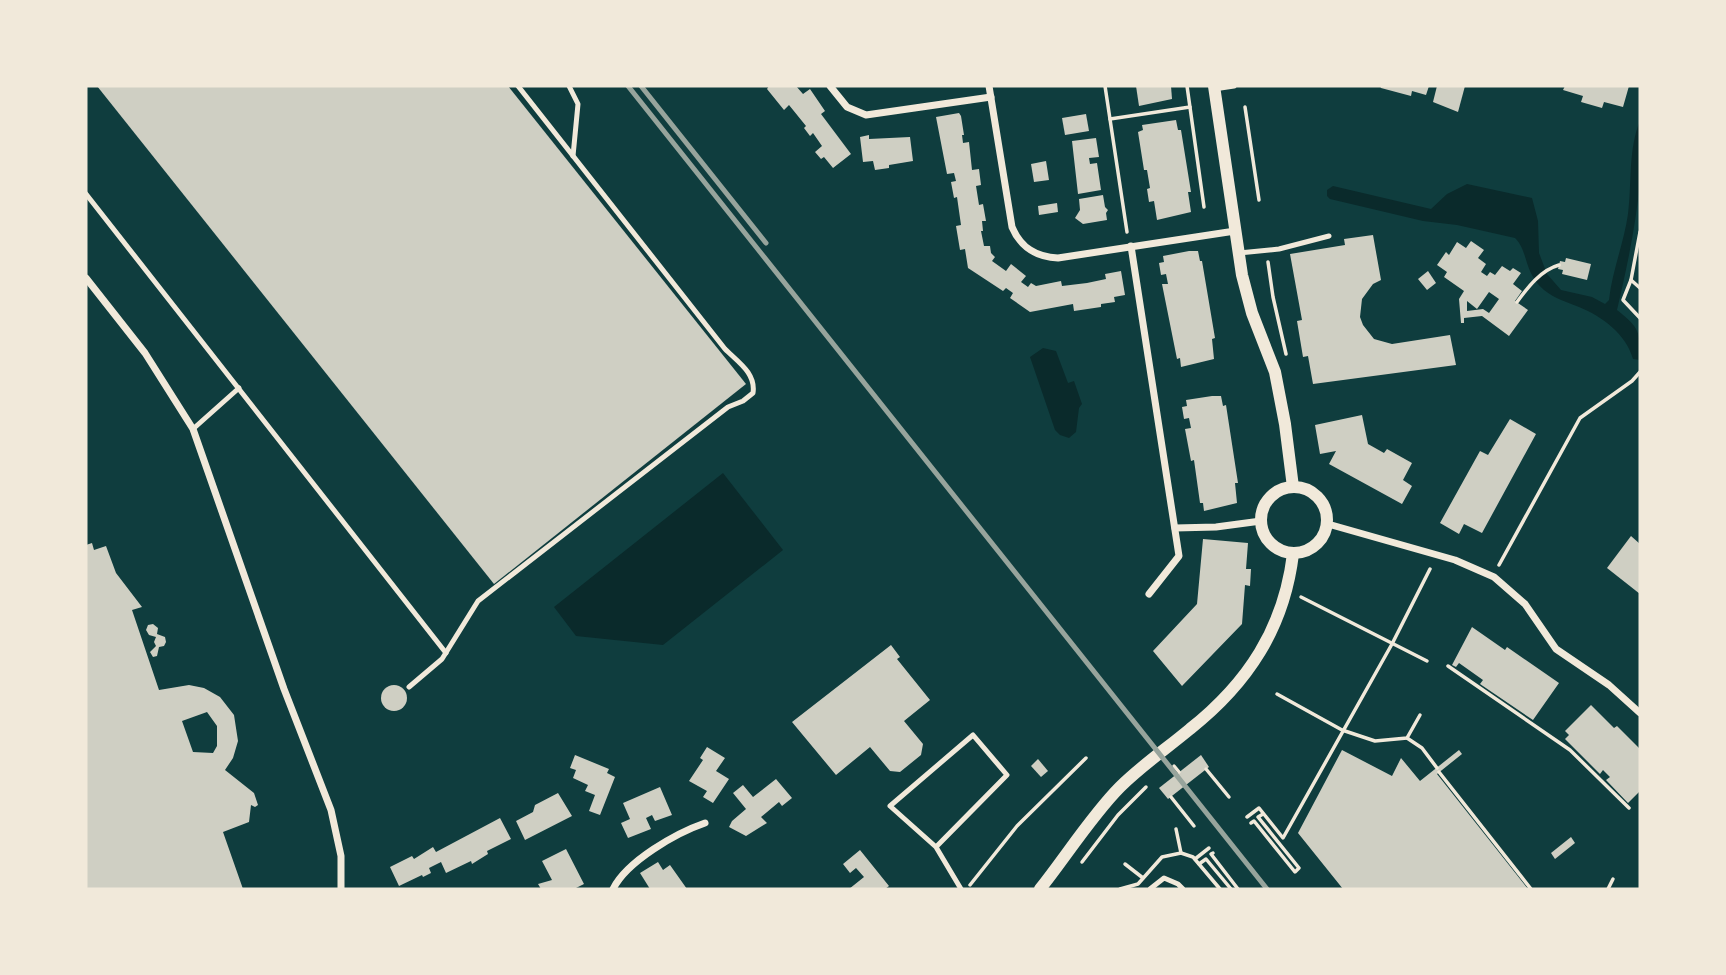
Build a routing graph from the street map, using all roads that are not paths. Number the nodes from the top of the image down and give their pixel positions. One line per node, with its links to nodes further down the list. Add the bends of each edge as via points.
1 (518, 86): 8 (lane)
2 (569, 86): 8 (lane, via 578,104)
3 (831, 86): 7 (street, via 847,107 866,116)
4 (989, 86): 7 (street)
5 (1234, 86): 6 (lane)
6 (1214, 87): 10 (street)
7 (991, 97): 12 (street, via 1012,227 1022,244 1038,255 1058,258)
8 (573, 156): 23 (lane, via 725,349 749,372 755,383 753,393 478,601)
9 (86, 194): 15 (lane)
10 (1235, 232): 12 (street); 13 (street)
11 (1329, 236): 13 (lane)
12 (1131, 246): 20 (street)
13 (1238, 254): 17 (street, via 1252,313 1275,373)
14 (86, 278): 16 (street, via 145,353)
15 (239, 388): 16 (lane); 23 (lane)
16 (193, 429): 28 (street, via 331,810 341,856)
17 (1293, 487): 18 (street, via 1271,496); 19 (street, via 1319,498)
18 (1261, 522): 20 (street); 21 (street, via 1271,544)
19 (1328, 524): 21 (street, via 1316,546); 25 (street, via 1494,577 1525,604 1556,649)
20 (1175, 528): 22 (street, via 1179,556)
21 (1293, 554): 31 (street, via 1287,594 1264,646 1226,697 1135,773)
22 (1149, 594)
23 (446, 653): 24 (lane)
24 (409, 687)
25 (1640, 713)
26 (705, 823): 29 (street, via 685,830 625,871)
27 (936, 847): 27 (lane, via 890,806 973,736 1007,775); 30 (lane)
28 (341, 889)
29 (612, 889)
30 (964, 889)
31 (1040, 889)
32 (1150, 889): 33 (lane, via 1164,878)
33 (1183, 889)

